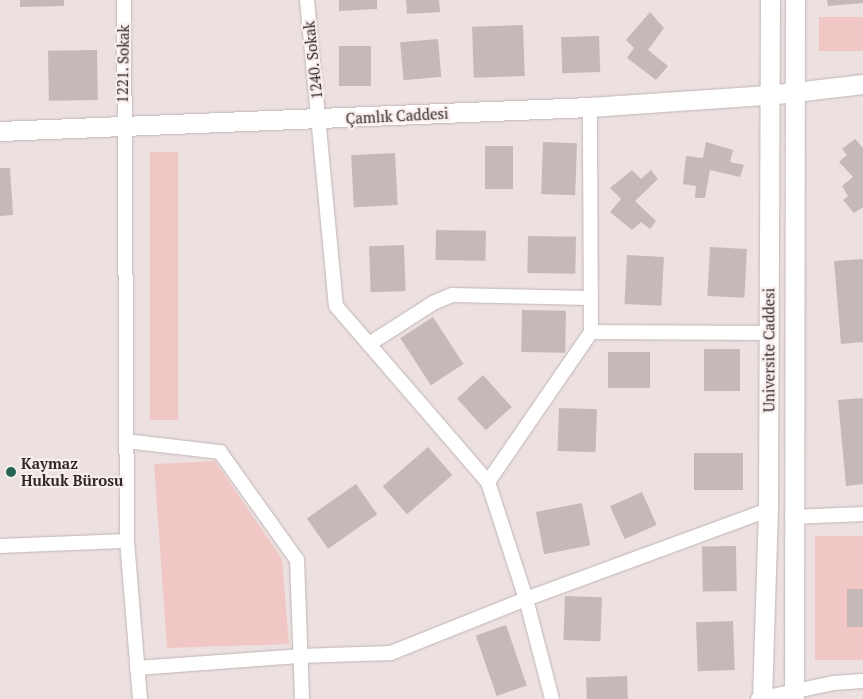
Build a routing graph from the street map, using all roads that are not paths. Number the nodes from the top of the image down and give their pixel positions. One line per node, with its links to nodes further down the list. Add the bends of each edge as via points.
1 (124, 0): 10 (street, 1221. Sokak)
2 (307, 0): 9 (street, 1240. Sokak)
3 (770, 0): 7 (street, Universite Caddesi)
4 (795, 0): 6 (street, Universite Caddesi)
5 (863, 84): 6 (street, Çamlık Caddesi)
6 (794, 91): 7 (street, Çamlık Caddesi); 20 (street, Universite Caddesi)
7 (768, 95): 8 (street, Çamlık Caddesi); 14 (street, Universite Caddesi)
8 (590, 107): 9 (street, Çamlık Caddesi); 12 (street)
9 (320, 119): 10 (street, Çamlık Caddesi); 15 (street, 1240. Sokak, via 336,306)
10 (122, 127): 11 (street, Çamlık Caddesi); 16 (street, 1221. Sokak)
11 (0, 131)
12 (590, 298): 13 (street); 15 (street, via 452,295 433,303)
13 (591, 332): 14 (street); 17 (street)
14 (769, 334): 18 (street, Universite Caddesi)
15 (369, 344): 17 (street, 1240. Sokak)
16 (126, 441): 21 (street, 1221. Sokak); 24 (street, via 220,452 297,560)
17 (488, 482): 23 (street)
18 (768, 510): 23 (street); 28 (street, Universite Caddesi)
19 (863, 514): 20 (street)
20 (792, 517): 27 (street, Universite Caddesi)
21 (127, 541): 22 (street); 25 (street, 1221. Sokak)
22 (0, 546)
23 (526, 599): 24 (street, via 391,653); 31 (street)
24 (299, 656): 25 (street); 30 (street)
25 (137, 668): 29 (street, 1221. Sokak)
26 (863, 681): 27 (street, via 834,683)
27 (796, 697): 28 (street)
28 (761, 698)
29 (140, 699)
30 (302, 699)
31 (552, 699)

